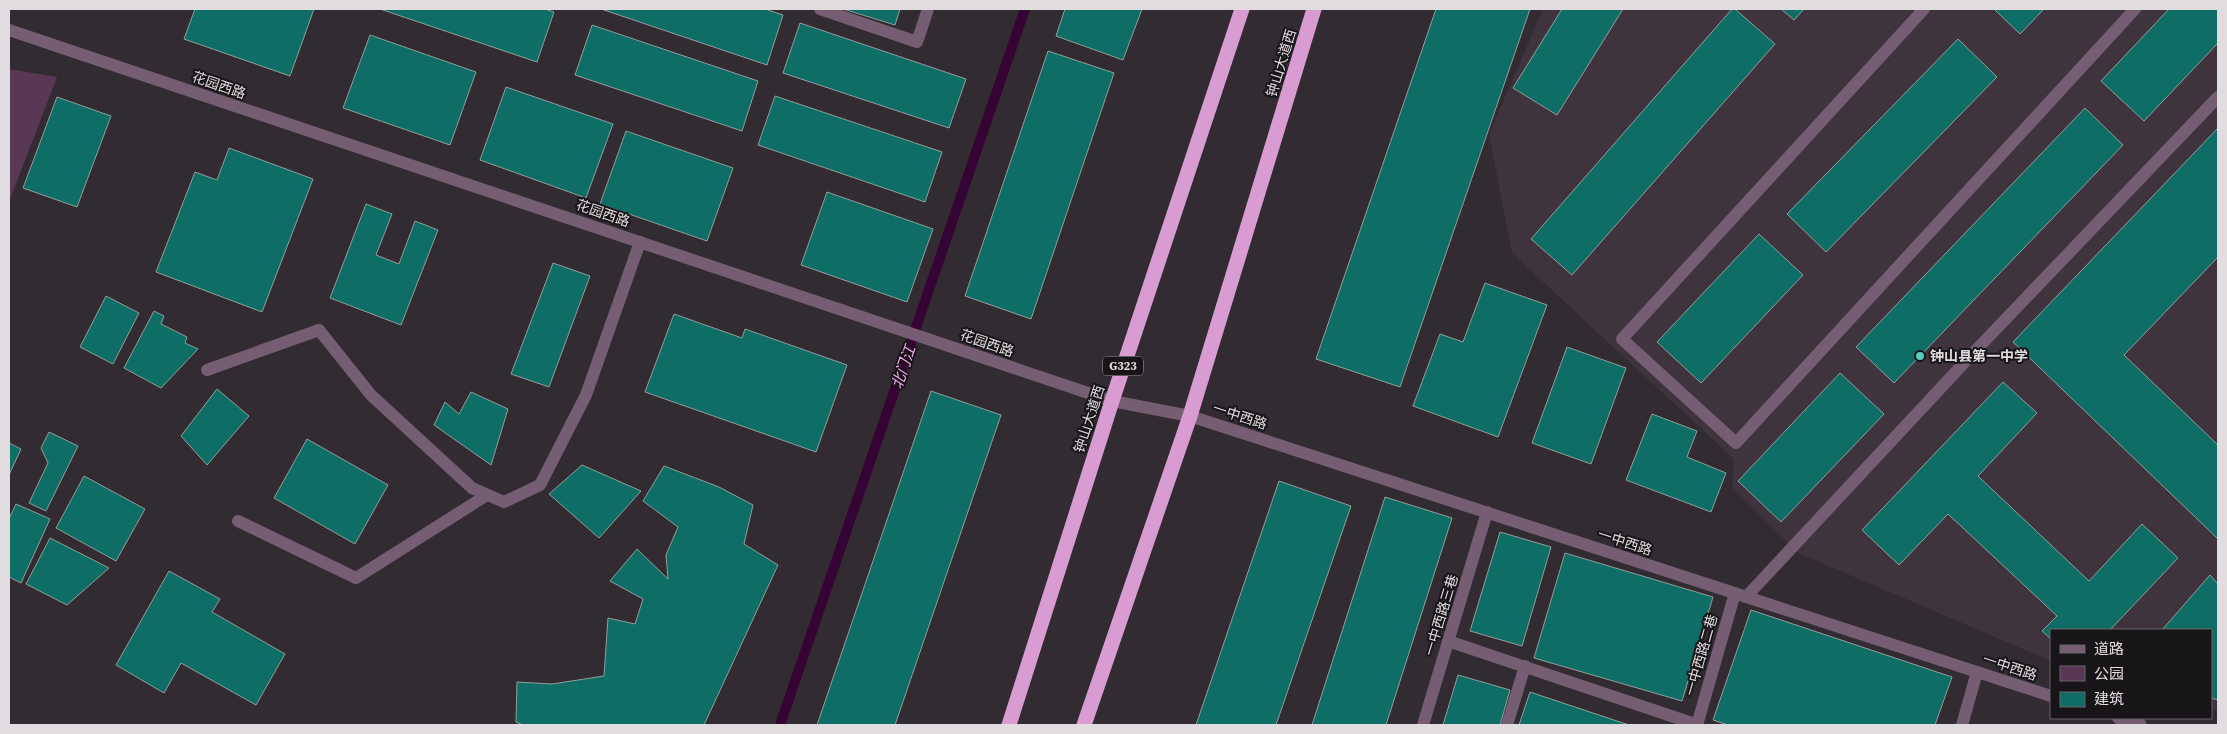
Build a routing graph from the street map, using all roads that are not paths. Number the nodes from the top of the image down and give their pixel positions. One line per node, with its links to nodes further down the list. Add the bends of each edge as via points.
1 (820, 9): 2 (street, via 917,42)
2 (928, 9)
3 (1242, 9): 11 (highway, 钟山大道西 / G323)
4 (1314, 9): 12 (highway, 钟山大道西)
5 (1924, 9): 6 (street, via 1622,338 1736,443)
6 (2135, 9)
7 (9, 30): 9 (street, 花园西路)
8 (2218, 97): 16 (street)
9 (640, 242): 11 (street, 花园西路); 13 (street, via 586,395 540,485 504,502)
10 (207, 370): 13 (street, via 319,330 371,395 472,488)
11 (1112, 400): 12 (street, 花园西路); 22 (highway, 钟山大道西 / G323)
12 (1190, 416): 14 (street, 一中西路); 23 (highway, 钟山大道西)
13 (487, 495): 15 (street, via 356,578)
14 (1487, 512): 16 (street, 一中西路); 17 (street, 一中西路三巷)
15 (238, 521)
16 (1740, 595): 19 (street, 一中西路); 26 (street, 一中西路二巷)
17 (1448, 641): 18 (street); 24 (street, 一中西路三巷)
18 (1525, 666): 25 (street); 26 (street)
19 (1977, 672): 20 (street, 一中西路); 27 (street)
20 (2050, 696)
21 (2121, 719): 28 (street)
22 (1009, 725)
23 (1084, 725)
24 (1423, 725)
25 (1507, 725)
26 (1697, 725)
27 (1962, 725)
28 (2141, 725)

